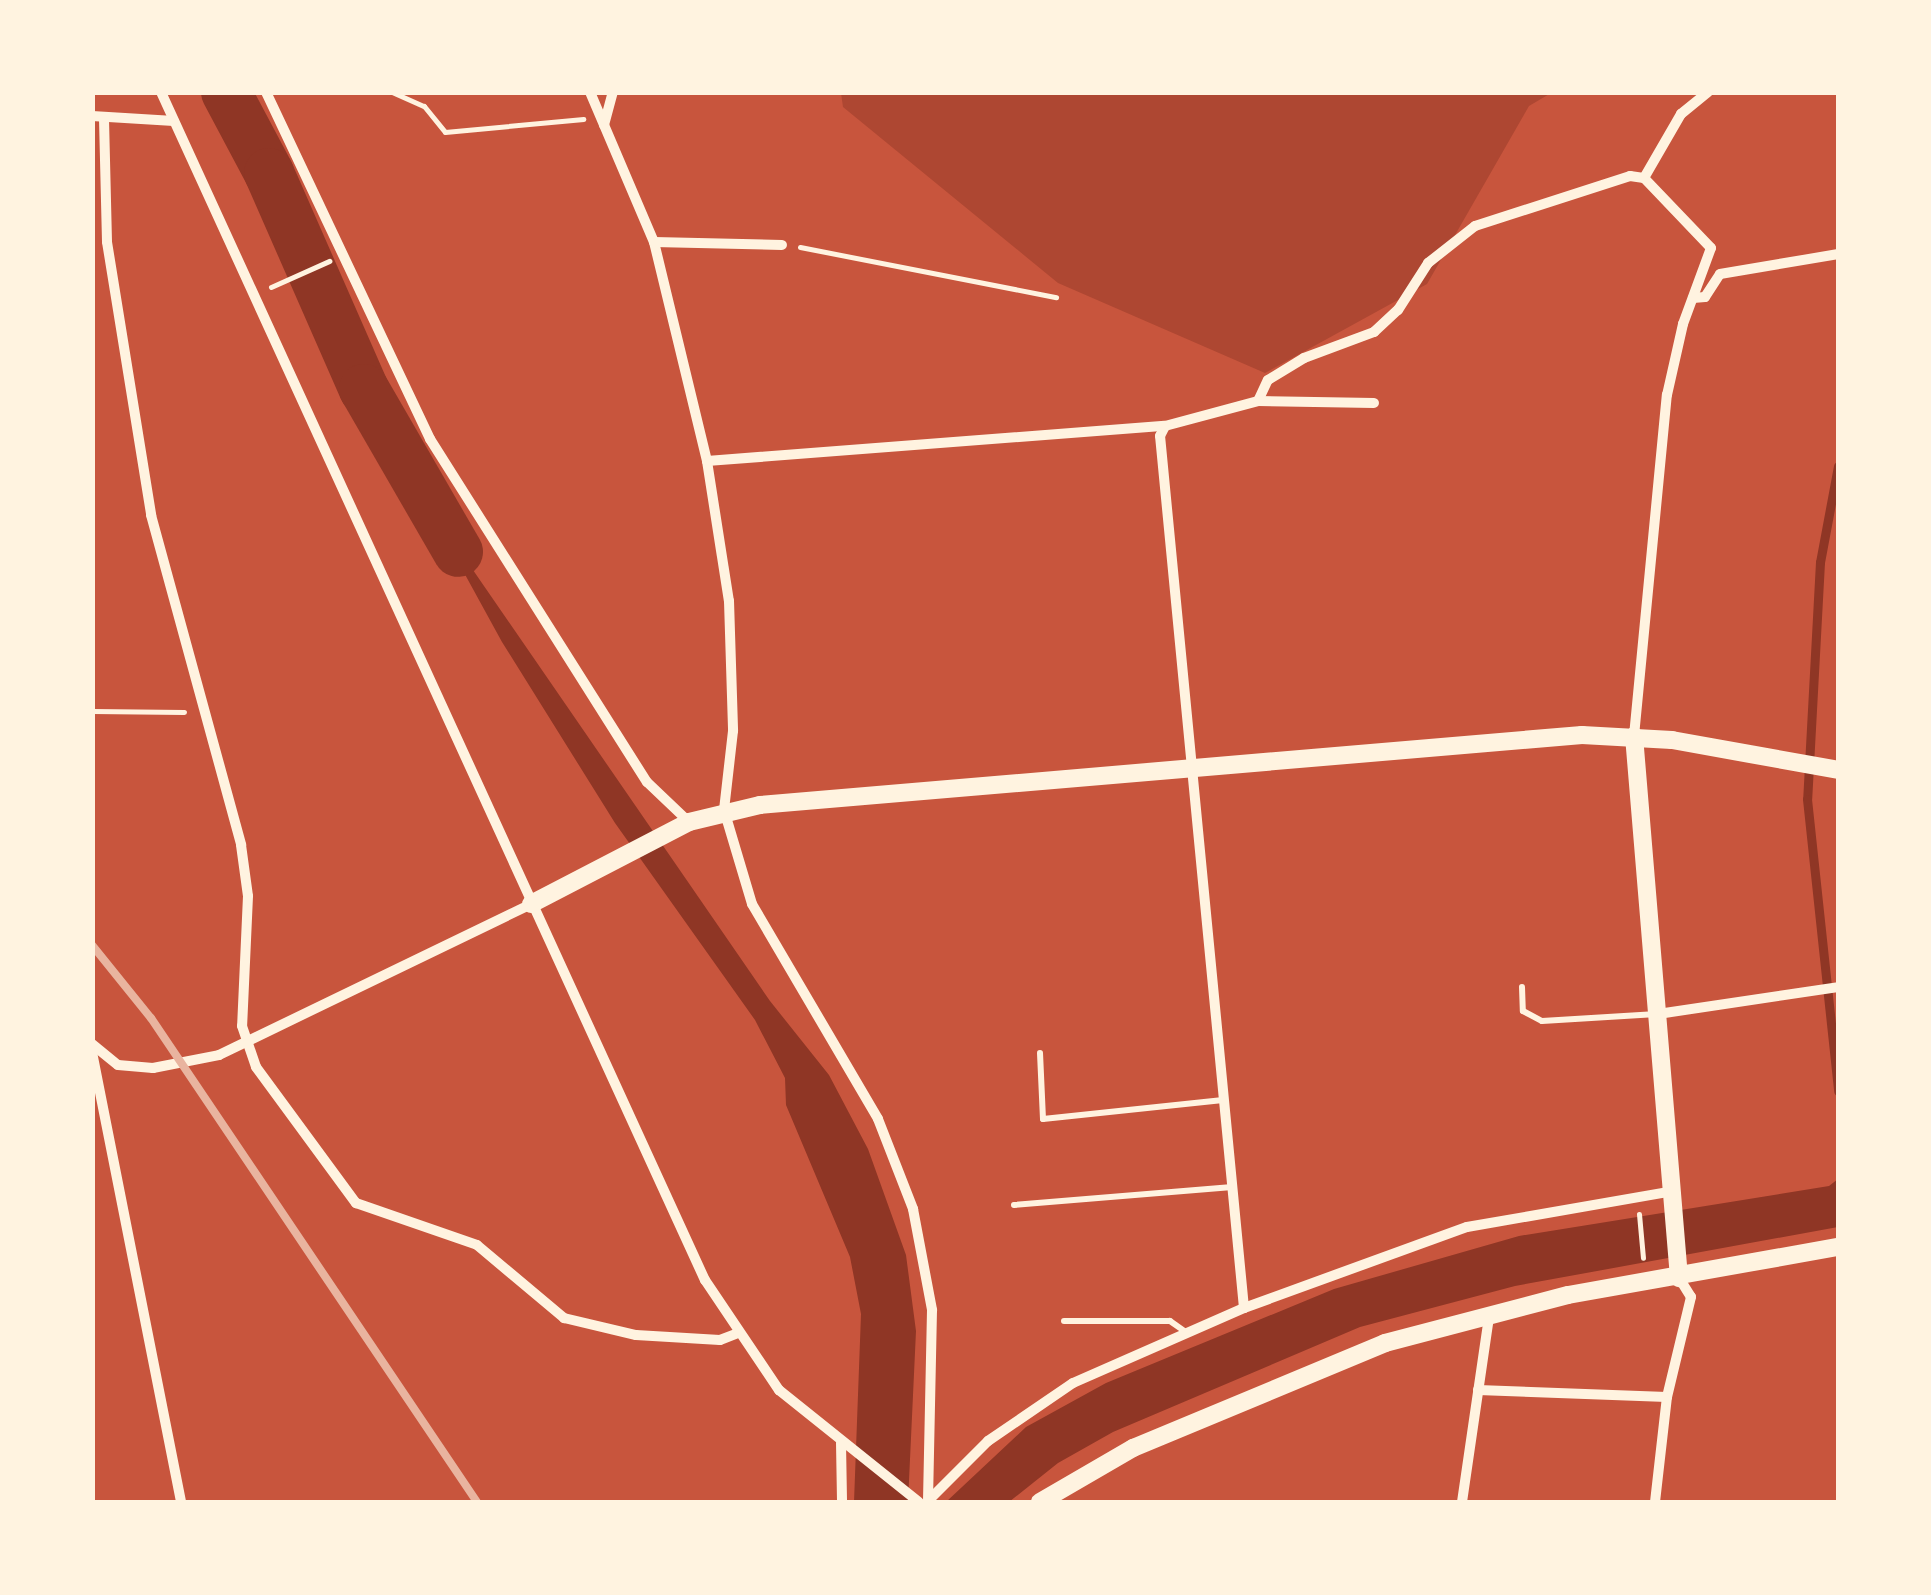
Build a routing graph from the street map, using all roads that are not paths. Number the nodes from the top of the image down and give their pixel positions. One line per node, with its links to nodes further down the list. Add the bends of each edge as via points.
1 (161, 92): 7 (street)
2 (266, 92): 22 (street, via 430,438 647,782)
3 (590, 92): 8 (street)
4 (613, 92): 8 (street)
5 (1708, 92): 9 (street, via 1681,114)
6 (98, 118): 7 (street); 28 (street, via 104,214 150,515 225,768 248,896)
7 (174, 122): 23 (street)
8 (602, 122): 10 (street)
9 (1644, 178): 13 (street, via 1711,248); 14 (street, via 1615,180 1475,226 1428,263 1398,310 1374,332 1304,358 1268,380)
10 (654, 242): 11 (street); 17 (street)
11 (782, 245)
12 (1838, 254): 13 (street, via 1720,274 1705,297)
13 (1693, 298): 18 (street, via 1667,396)
14 (1258, 401): 15 (street); 16 (street)
15 (1374, 403)
16 (1165, 426): 17 (street); 19 (street, via 1163,473)
17 (707, 461): 21 (street, via 730,619 734,731)
18 (1634, 736): 19 (street); 20 (street); 26 (street)
19 (1189, 766): 21 (street); 31 (street)
20 (1838, 770)
21 (724, 810): 22 (street); 47 (street, via 752,904 878,1119 913,1209 932,1310)
22 (684, 825): 23 (street)
23 (531, 904): 28 (street); 41 (street)
24 (1522, 987): 26 (lane, via 1524,1011 1542,1020)
25 (1838, 987): 26 (street)
26 (1658, 1014): 33 (street)
27 (92, 1044): 28 (street, via 118,1065 153,1068)
28 (245, 1046): 41 (street, via 330,1176 356,1203 477,1245 564,1318 636,1336 720,1340)
29 (92, 1052): 45 (street)
30 (1040, 1053): 31 (lane, via 1043,1118)
31 (1223, 1100): 32 (street)
32 (1232, 1187): 34 (lane); 37 (street)
33 (1673, 1190): 36 (street); 37 (street, via 1467,1227)
34 (1014, 1205)
35 (1838, 1248): 36 (street)
36 (1679, 1278): 38 (street); 43 (street, via 1691,1297)
37 (1244, 1308): 40 (street)
38 (1488, 1316): 42 (street); 48 (street, via 1386,1343 1279,1384 1134,1448)
39 (1064, 1321): 40 (lane, via 1170,1321)
40 (1187, 1333): 47 (street, via 1073,1383 988,1441)
41 (736, 1334): 44 (street, via 779,1390)
42 (1478, 1390): 43 (street); 49 (street)
43 (1667, 1397): 50 (street)
44 (844, 1445): 46 (street); 47 (street)
45 (181, 1502)
46 (842, 1502)
47 (924, 1502)
48 (1040, 1502)
49 (1462, 1502)
50 (1655, 1502)

